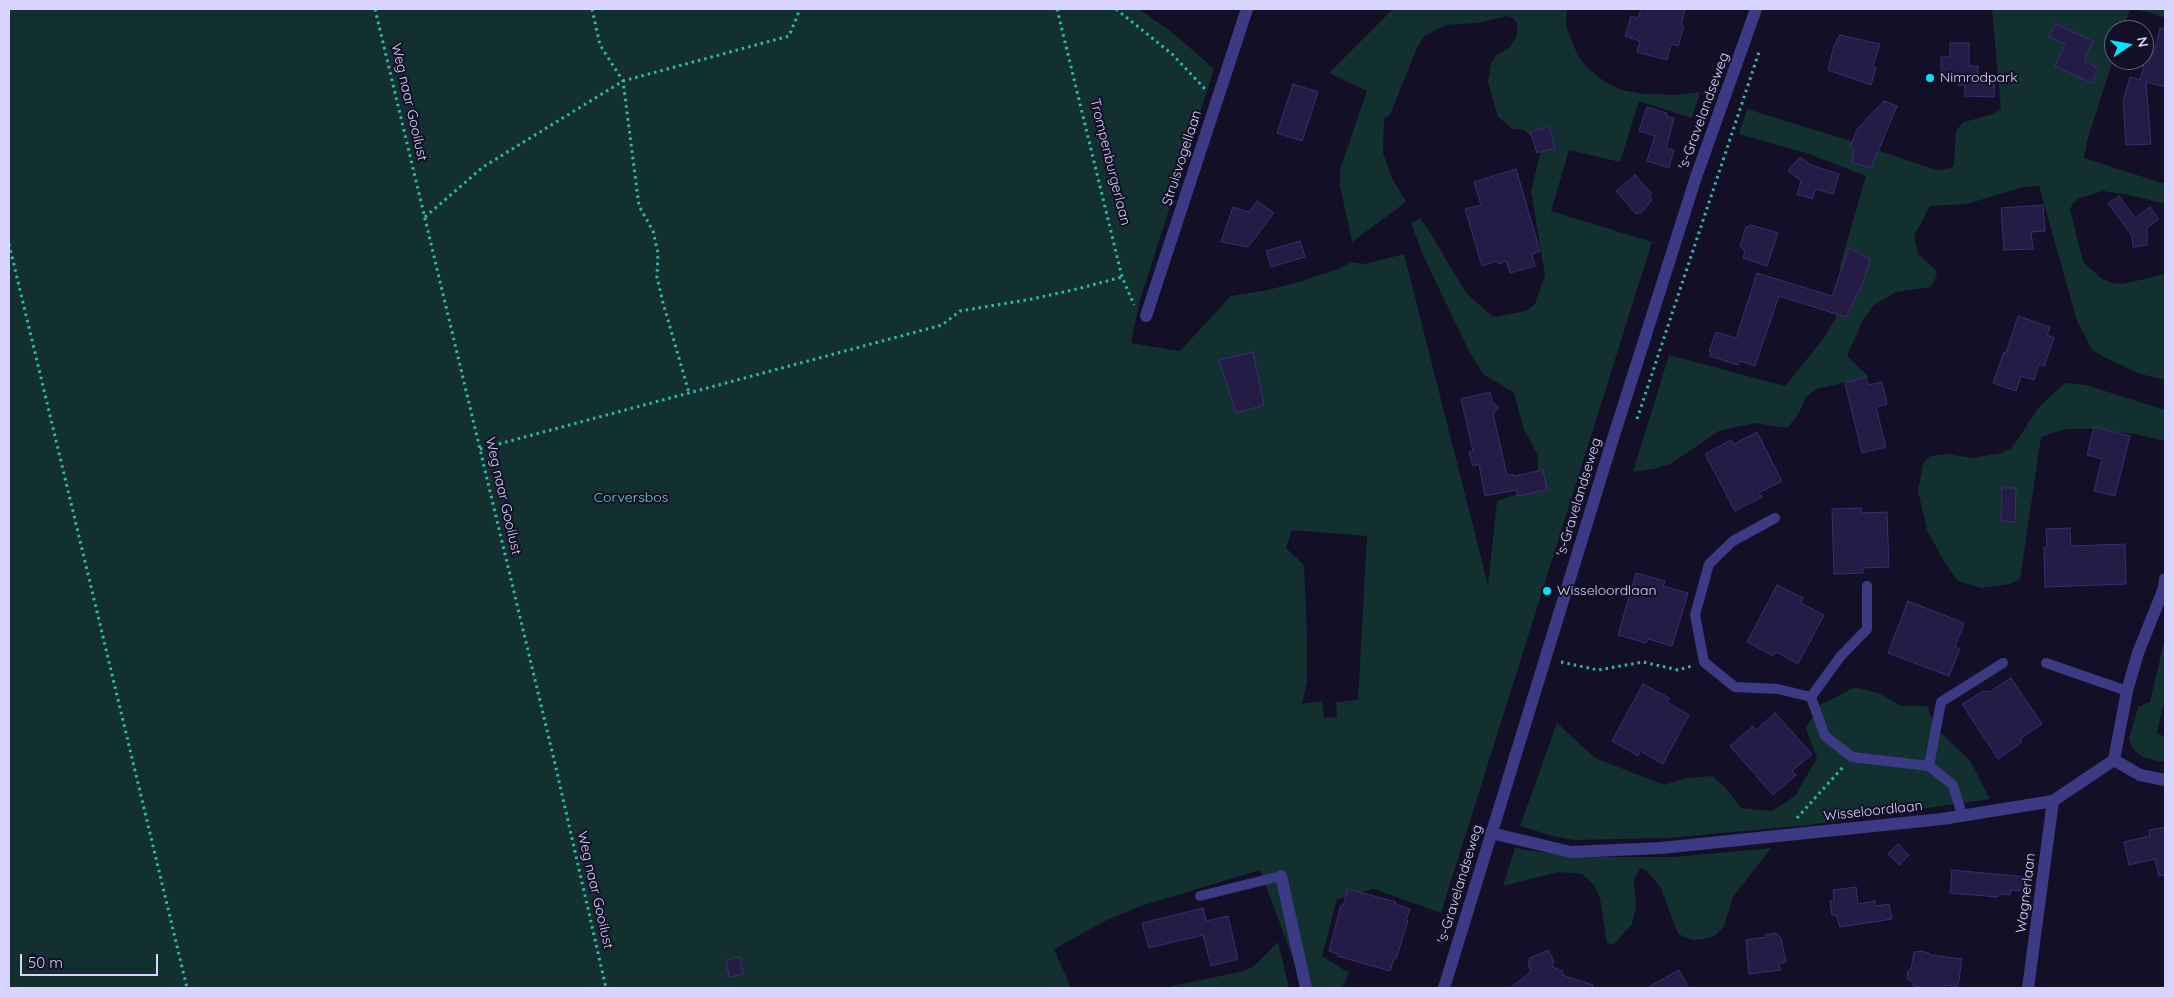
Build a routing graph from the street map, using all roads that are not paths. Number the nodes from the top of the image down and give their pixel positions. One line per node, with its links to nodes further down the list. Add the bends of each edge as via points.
1 (1247, 9): 3 (street, Struisvogellaan)
2 (1756, 12): 17 (street, 's-Gravelandseweg, via 1696,177)
3 (1146, 316)
4 (1775, 518): 11 (lane, via 1733,541 1709,564 1695,615 1704,662 1735,686 1778,689)
5 (2165, 579): 7 (street)
6 (1867, 586): 11 (lane, via 1867,629 1840,657)
7 (2161, 605): 10 (street, via 2138,653)
8 (2046, 663): 10 (lane)
9 (2003, 664): 13 (lane, via 1941,702)
10 (2127, 691): 12 (street)
11 (1811, 697): 13 (lane, via 1825,736 1852,757)
12 (2114, 760): 14 (street, via 2140,775); 15 (street, Wisseloordlaan)
13 (1929, 766): 16 (lane, via 1953,785)
14 (2165, 780)
15 (2053, 801): 16 (street, Wisseloordlaan); 22 (street, Wagnerlaan)
16 (1962, 815): 17 (street, Wisseloordlaan, via 1660,848 1571,852)
17 (1491, 833): 21 (street, 's-Gravelandseweg)
18 (1281, 876): 19 (lane); 20 (street)
19 (1200, 896)
20 (1306, 988)
21 (1444, 988)
22 (2028, 988)

